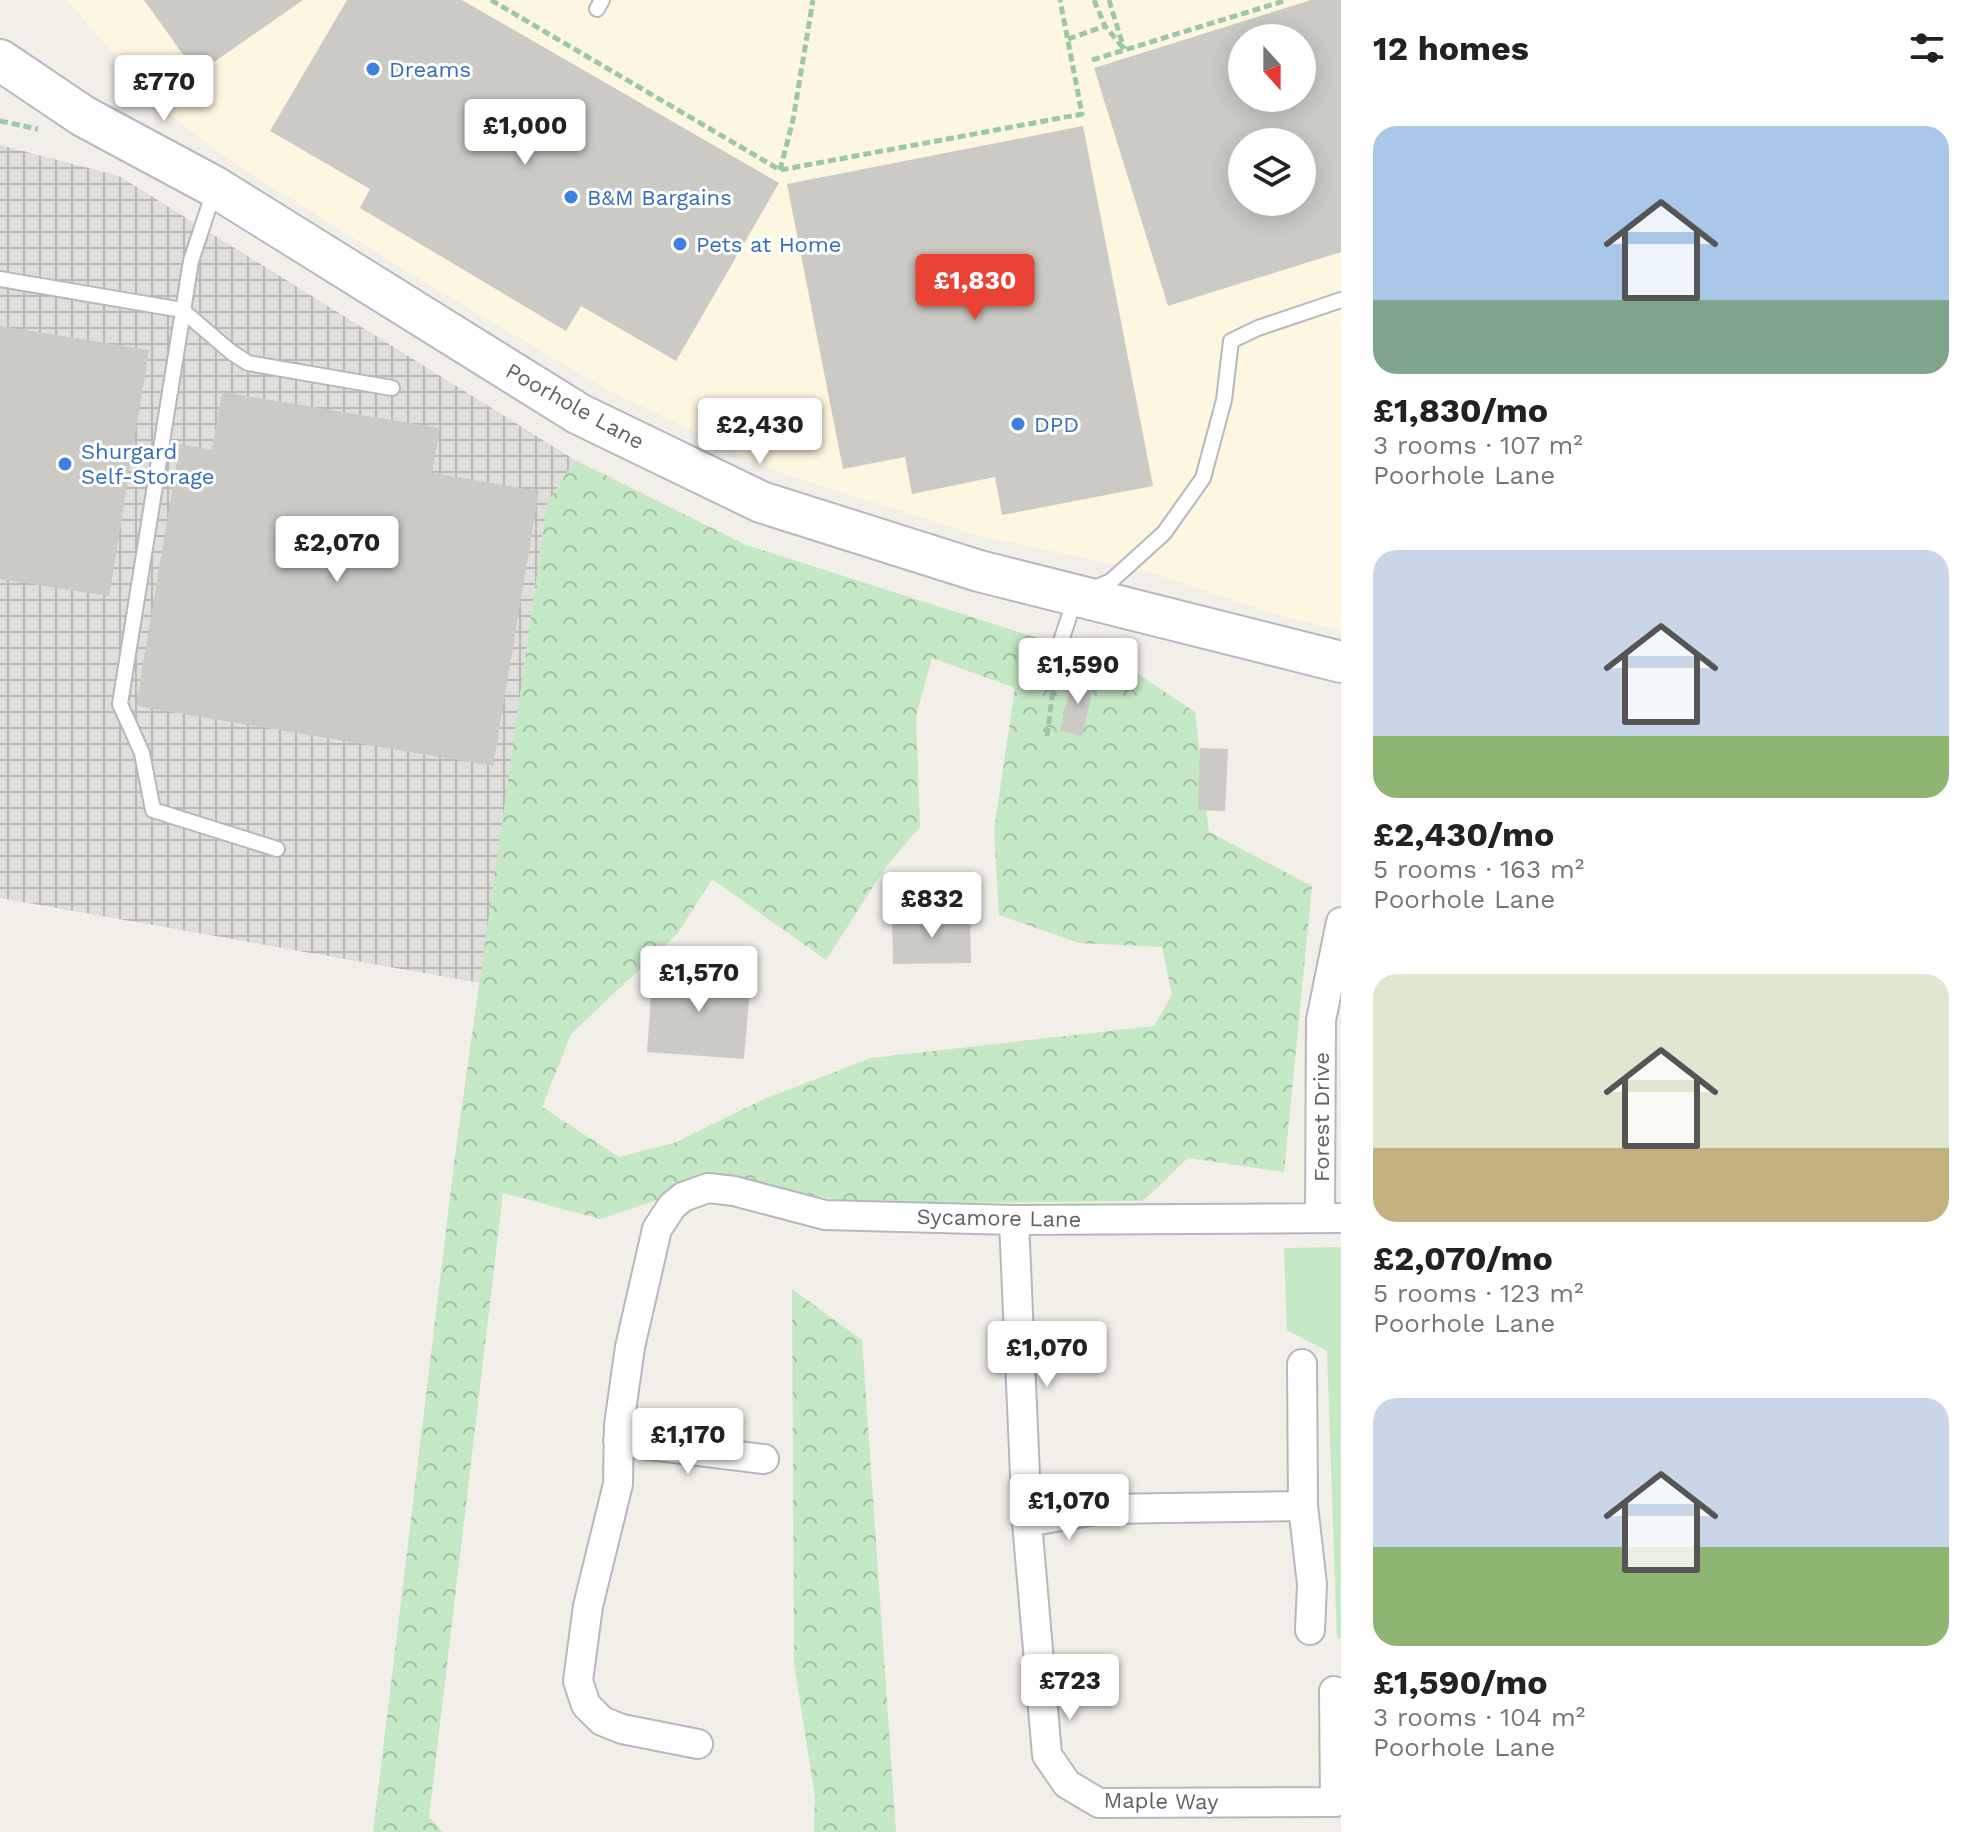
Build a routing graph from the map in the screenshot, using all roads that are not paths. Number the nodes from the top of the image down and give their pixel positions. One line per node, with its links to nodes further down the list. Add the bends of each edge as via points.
1 (0, 60): 3 (street, Poorhole Lane)
2 (0, 95): 3 (street, Poorhole Lane)
3 (83, 116): 4 (street, Poorhole Lane)
4 (215, 187): 7 (lane, via 191,261); 9 (street, Poorhole Lane, via 579,414 761,502)
5 (0, 279): 7 (lane)
6 (1341, 300): 9 (lane, via 1231,341 1224,400 1203,478 1164,533 1111,581)
7 (182, 310): 8 (lane, via 248,363); 12 (lane, via 120,704 142,753 153,810)
8 (392, 388)
9 (1076, 596): 10 (lane); 11 (street, Poorhole Lane)
10 (1059, 647)
11 (1341, 662)
12 (277, 849)
13 (1341, 922): 14 (street, Forest Drive, via 1321,1020)
14 (1330, 1218): 15 (street, Sycamore Lane)
15 (1014, 1220): 17 (street, Sycamore Lane, via 825,1215 708,1188 683,1197 657,1229 630,1347); 20 (street, Maple Way)
16 (1302, 1364): 19 (street)
17 (618, 1441): 18 (street); 23 (street, via 618,1484 588,1606 580,1693 594,1714 611,1726)
18 (764, 1459)
19 (1303, 1506): 20 (street, via 1101,1509); 21 (street, via 1312,1584)
20 (1027, 1522): 22 (street, Maple Way, via 1047,1755 1067,1784 1099,1803 1335,1802)
21 (1310, 1630)
22 (1334, 1691)
23 (698, 1744)

